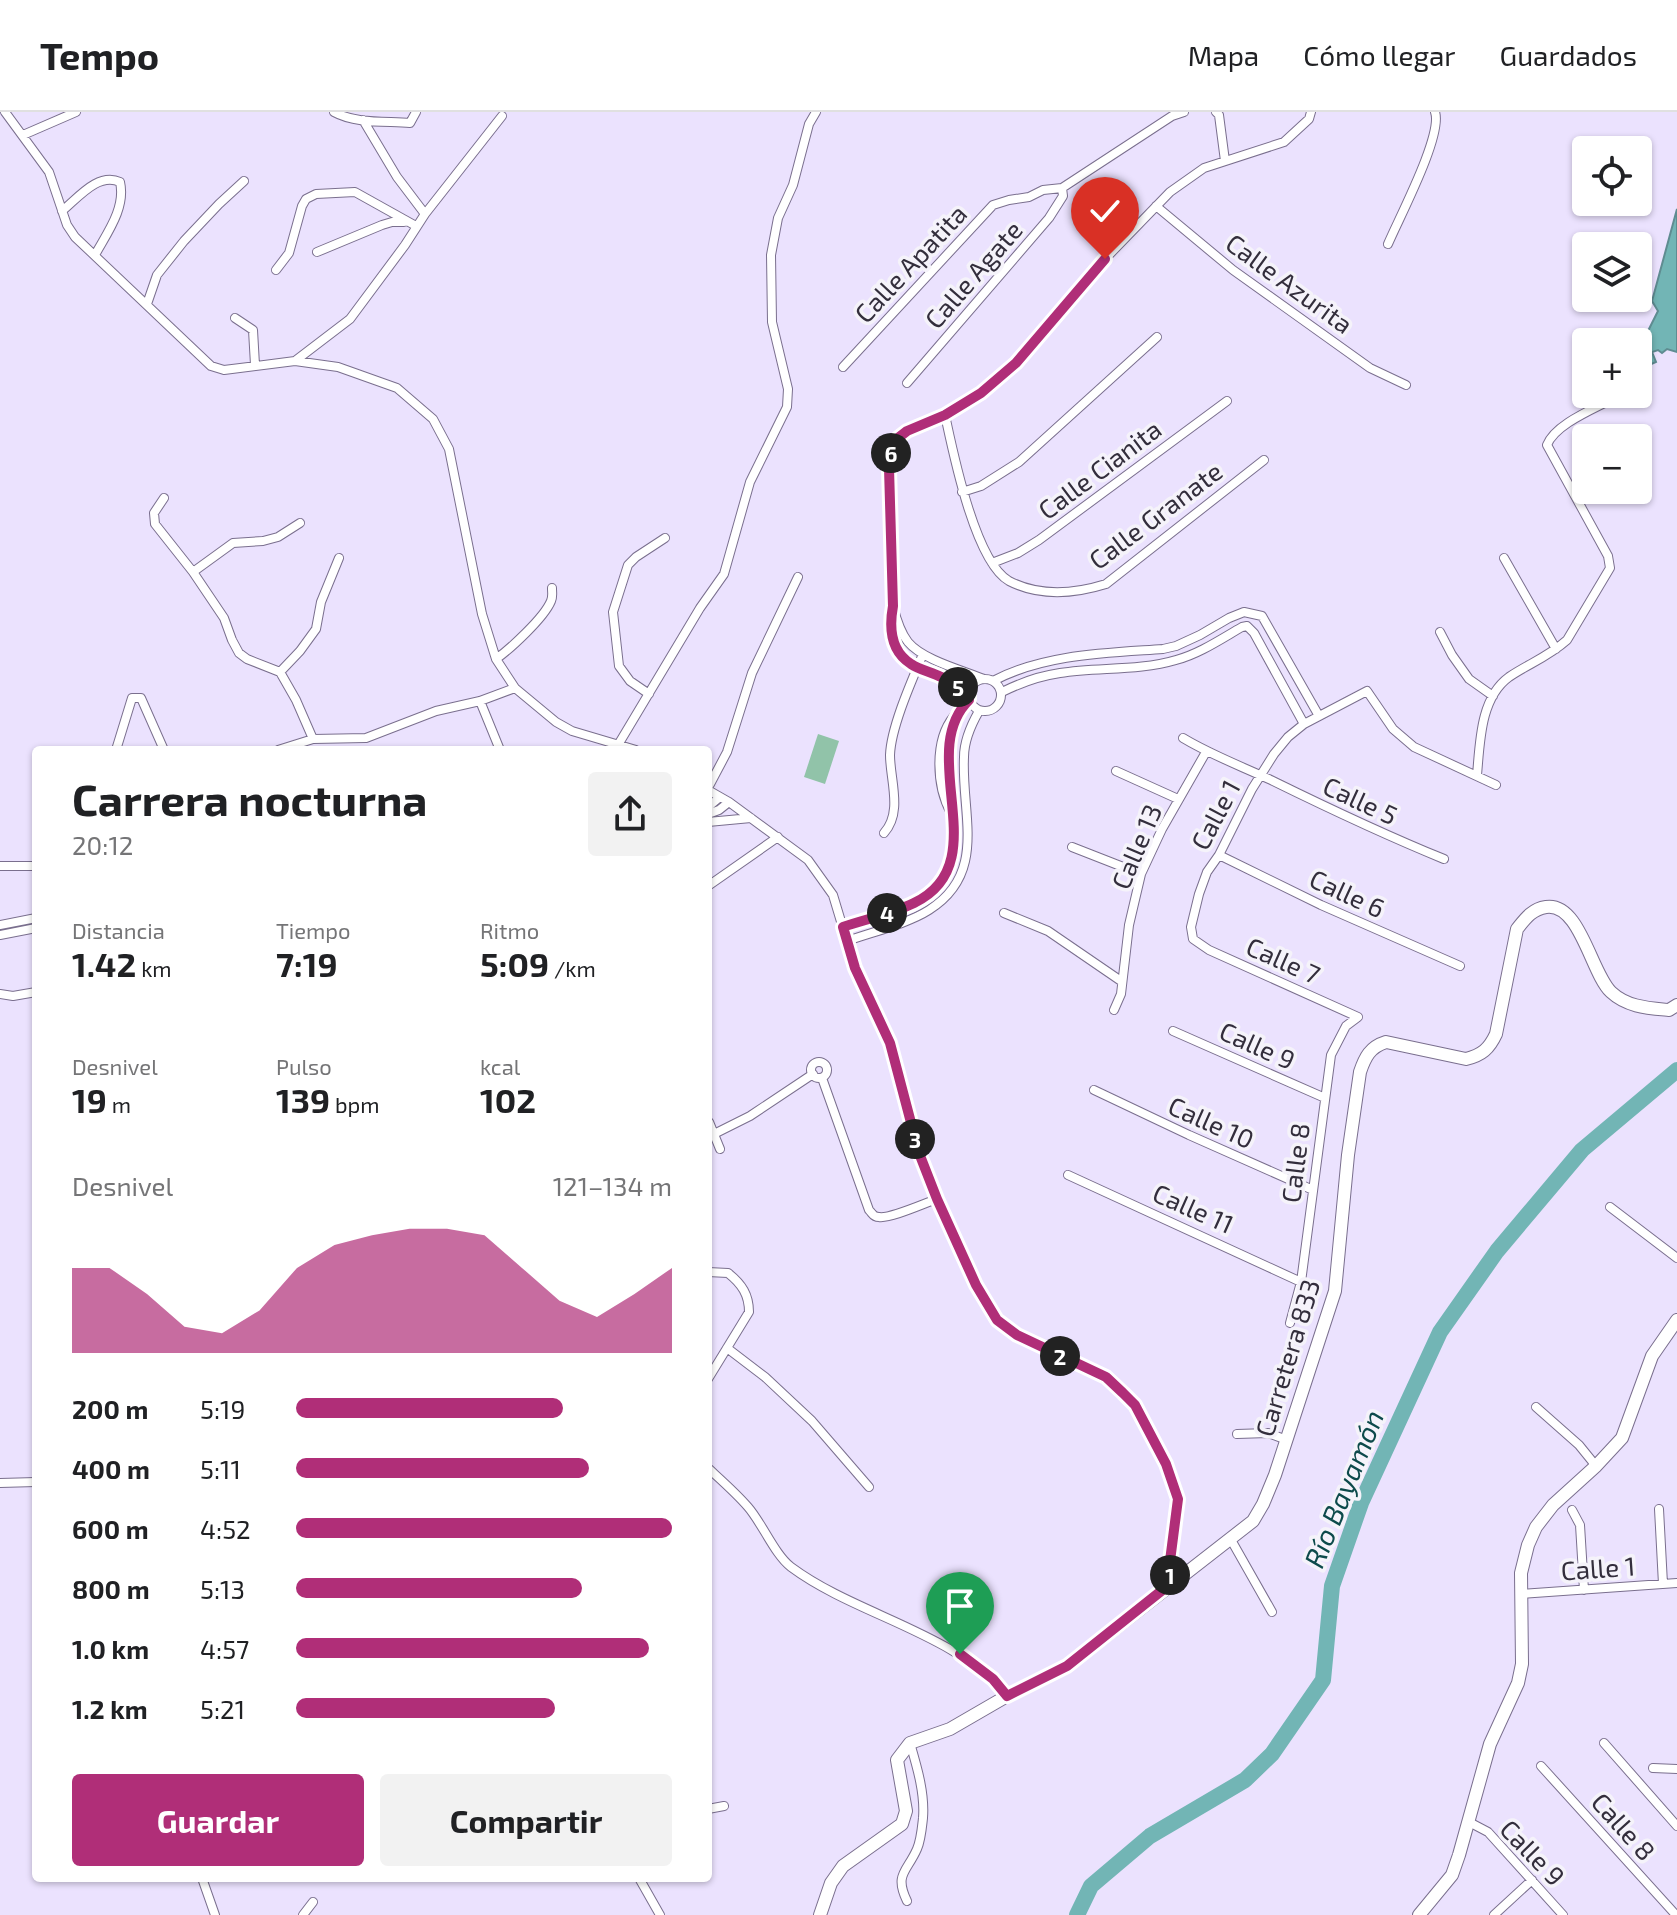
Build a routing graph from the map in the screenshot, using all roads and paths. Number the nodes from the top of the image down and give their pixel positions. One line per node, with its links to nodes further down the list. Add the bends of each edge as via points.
1 (5, 112): 12 (street)
2 (76, 112): 12 (street)
3 (334, 112): 11 (street)
4 (416, 112): 11 (street, via 410,123)
5 (816, 112): 56 (street, via 778,218 771,255 772,322 788,389 787,407 750,482 724,574)
6 (1184, 112): 15 (street, Calle Apatita)
7 (1216, 112): 13 (street)
8 (1311, 112): 13 (street, via 1284,142)
9 (1435, 112): 20 (street, via 1432,144)
10 (502, 116): 18 (street)
11 (363, 120): 18 (street)
12 (23, 135): 17 (street, via 49,172)
13 (1225, 161): 16 (street, via 1204,168)
14 (244, 181): 24 (street, via 157,275)
15 (1062, 188): 29 (street, Calle Apatita, via 993,205); 30 (street, Calle Agate, via 1063,196 1049,218)
16 (1156, 206): 31 (street, Calle Azurita, via 1233,270 1370,368); 34 (street, via 1016,363)
17 (62, 211): 22 (street, via 75,237); 22 (street, via 95,183 112,178 120,182 115,218)
18 (425, 214): 19 (street)
19 (416, 226): 21 (street, via 392,222); 23 (street, via 355,192 316,194 302,206 289,253); 27 (street, via 350,319)
20 (1388, 244)
21 (317, 252)
22 (95, 255): 24 (street)
23 (276, 270)
24 (147, 304): 28 (street, via 211,366 224,370)
25 (235, 318): 28 (street, via 253,330)
26 (1157, 337): 36 (street, via 1019,462)
27 (295, 361): 28 (street); 50 (street, via 338,367 397,388 433,419 449,449 481,612)
28 (255, 365)
29 (843, 367)
30 (907, 383)
31 (1406, 385)
32 (1227, 401): 42 (street, Calle Cianita, via 1039,540)
33 (1596, 408): 48 (street, via 1551,435 1547,445 1610,568 1567,640)
34 (945, 415): 36 (street); 46 (street, via 907,431 891,448)
35 (1264, 460): 42 (street, Calle Granate, via 1106,584 1056,594 1007,580)
36 (962, 492): 42 (street)
37 (164, 498): 43 (street, via 154,513 155,524)
38 (300, 523): 43 (street, via 278,537 233,543)
39 (665, 538): 56 (street, via 628,565 613,612 619,666)
40 (339, 558): 52 (street, via 316,629)
41 (1504, 558): 48 (street)
42 (992, 563)
43 (193, 572): 52 (street, via 224,618 239,653)
44 (798, 577): 75 (street, via 752,673)
45 (552, 588): 50 (street, via 552,598 539,617)
46 (893, 606): 49 (street, via 909,643); 51 (street, via 892,640)
47 (1440, 632): 57 (street, via 1469,679)
48 (1556, 649): 57 (street, via 1511,675)
49 (923, 654): 51 (street); 53 (street)
50 (496, 659): 54 (street)
51 (917, 668): 58 (street, via 943,677); 85 (street, via 892,744 894,811)
52 (280, 672): 64 (street)
53 (988, 680): 55 (street); 58 (street, via 975,682); 61 (street, via 1057,660 1176,646 1244,612 1262,616)
54 (515, 688): 59 (street); 65 (street, via 572,731)
55 (1002, 692): 60 (street, via 998,706); 62 (street, via 1061,673 1175,661 1247,626)
56 (649, 694): 65 (street)
57 (1493, 696): 73 (street, via 1481,724)
58 (969, 698): 60 (street); 97 (street, via 949,745 954,843 943,877 914,904)
59 (480, 701): 64 (street, via 436,711 366,738); 69 (street)
60 (979, 711): 101 (street, via 964,755 969,844 964,870 951,892 928,911)
61 (1319, 716): 62 (street, Calle 1); 73 (street, Calle 1, via 1367,691 1393,729 1414,747)
62 (1304, 724): 74 (street, Calle 1)
63 (1183, 738): 71 (street, Calle 5)
64 (313, 739): 68 (street)
65 (618, 745): 70 (street)
66 (117, 746): 67 (street, via 131,700 137,697)
67 (162, 746)
68 (291, 746)
69 (498, 746)
70 (622, 746)
71 (1206, 752): 74 (street, Calle 5); 79 (street, Calle 13)
72 (1116, 771): 79 (street)
73 (1477, 775): 76 (street)
74 (1260, 776): 88 (street, Calle 1); 89 (street, Calle 5)
75 (712, 781)
76 (1496, 785)
77 (712, 792): 78 (street)
78 (720, 797): 80 (street); 81 (street)
79 (1178, 799): 92 (street, Calle 13)
80 (729, 802): 82 (street); 83 (street)
81 (712, 804)
82 (712, 813)
83 (752, 818): 84 (street); 86 (street)
84 (712, 822)
85 (884, 833)
86 (778, 837): 93 (street); 97 (street, via 808,860 825,883)
87 (1072, 847): 92 (street)
88 (1219, 855): 100 (street, Calle 1, via 1199,894); 102 (street, Calle 6)
89 (1444, 859)
90 (0, 866): 91 (street)
91 (32, 866)
92 (1141, 874): 103 (street, Calle 13)
93 (712, 883)
94 (1004, 913): 103 (street, via 1048,931)
95 (32, 919): 96 (street)
96 (0, 925)
97 (843, 927): 101 (street)
98 (32, 929): 99 (street)
99 (0, 935)
100 (1193, 939): 108 (street, Calle 7)
101 (847, 941): 117 (street, via 890,1043)
102 (1460, 966)
103 (1121, 981): 107 (street, Calle 13)
104 (32, 993): 105 (street)
105 (0, 994)
106 (1677, 1005): 128 (street, Carretera 833, via 1669,1010 1627,1004 1611,992 1570,917 1549,906 1535,910 1517,929 1496,1034 1479,1056 1466,1059 1386,1042 1370,1051 1360,1072 1335,1291)
107 (1114, 1010)
108 (1358, 1017): 111 (street, Calle 8, via 1346,1026 1331,1055)
109 (1173, 1031): 111 (street, Calle 9)
110 (1094, 1090): 116 (street, Calle 10)
111 (1325, 1098): 116 (street, Calle 8)
112 (712, 1129): 113 (street)
113 (714, 1134): 114 (street); 117 (street, via 817,1076 873,1215 887,1217)
114 (720, 1149)
115 (1068, 1175): 121 (street, Calle 11)
116 (1313, 1190): 121 (street, Calle 8)
117 (937, 1199): 138 (street, via 997,1320 1017,1335 1106,1377 1135,1405 1178,1499)
118 (1610, 1207): 119 (street)
119 (1677, 1258)
120 (712, 1272): 124 (street, via 728,1273 749,1301 749,1312)
121 (1301, 1282): 123 (street, Calle 8)
122 (1677, 1320): 129 (street, via 1652,1356 1622,1438)
123 (1290, 1323)
124 (727, 1348): 125 (street); 133 (street, via 812,1421)
125 (712, 1372)
126 (1536, 1407): 129 (street)
127 (1237, 1434): 128 (street, via 1268,1433)
128 (1287, 1440): 136 (street, Carretera 833, via 1263,1504 1253,1521)
129 (1596, 1466): 141 (street, via 1536,1527 1521,1573)
130 (712, 1472): 143 (street, via 748,1507 788,1565 960,1654)
131 (32, 1482): 132 (street)
132 (0, 1483)
133 (869, 1487)
134 (1659, 1509): 139 (street)
135 (1572, 1510): 140 (street, via 1580,1525)
136 (1230, 1538): 138 (street, Carretera 833); 142 (street)
137 (1677, 1583): 139 (street, Calle 1)
138 (1170, 1584): 143 (street, Carretera 833, via 1067,1666)
139 (1663, 1584): 140 (street, Calle 1)
140 (1584, 1590): 141 (street, Calle 1)
141 (1522, 1594): 151 (street, via 1518,1683 1490,1744)
142 (1272, 1612)
143 (1007, 1696): 144 (street, Carretera 833, via 950,1729)
144 (910, 1743): 156 (street, via 923,1815 918,1847 902,1875); 161 (street, via 897,1760 906,1811 902,1824 843,1866)
145 (1604, 1743): 152 (street)
146 (1541, 1766): 165 (street, Calle 8)
147 (1653, 1768): 148 (street)
148 (1677, 1769)
149 (724, 1806): 150 (street)
150 (712, 1808)
151 (1469, 1822): 153 (street, Calle 9, via 1488,1832); 162 (street, via 1452,1875)
152 (1677, 1826)
153 (1532, 1880): 163 (street); 164 (street, Calle 9)
154 (203, 1882): 158 (street)
155 (641, 1882): 160 (street)
156 (907, 1901)
157 (313, 1902): 159 (street)
158 (215, 1915)
159 (303, 1915)
160 (660, 1915)
161 (820, 1915)
162 (1419, 1915)
163 (1494, 1915)
164 (1563, 1915)
165 (1676, 1915)

